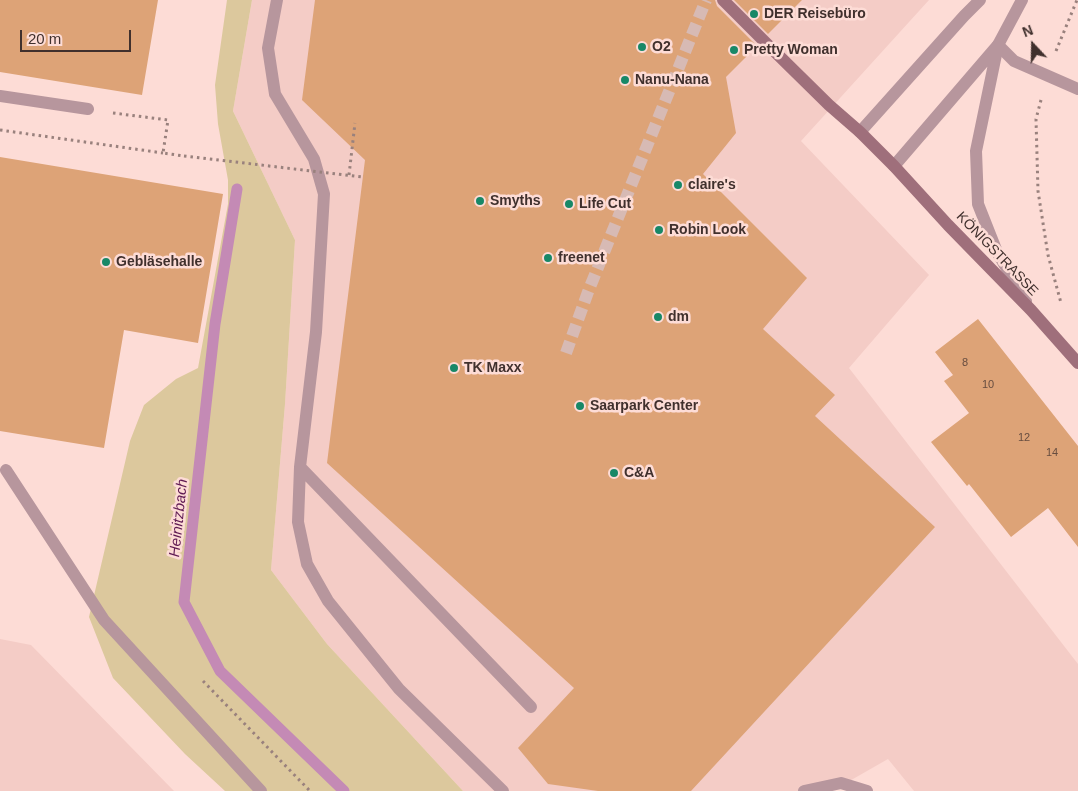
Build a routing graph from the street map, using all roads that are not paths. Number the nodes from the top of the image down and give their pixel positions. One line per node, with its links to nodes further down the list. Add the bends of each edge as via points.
1 (277, 0): 13 (street, via 268,48 275,94 314,159 324,194 316,332)
2 (723, 0): 9 (main road, KÖNIGSTRASSE)
3 (980, 0): 9 (street)
4 (1022, 0): 5 (street)
5 (998, 45): 6 (street, via 1014,61); 10 (street); 11 (street, via 976,151 978,204 996,252)
6 (1078, 89)
7 (0, 96): 8 (street)
8 (88, 109)
9 (860, 132): 10 (main road, KÖNIGSTRASSE)
10 (894, 166): 11 (main road, KÖNIGSTRASSE)
11 (1031, 310): 12 (main road, KÖNIGSTRASSE)
12 (1078, 363)
13 (300, 467): 15 (street); 17 (street, via 298,522 305,556 328,601 399,689)
14 (6, 470): 16 (street, via 104,620)
15 (531, 707)
16 (261, 791)
17 (503, 791)
18 (804, 791): 19 (street, via 841,782)
19 (866, 791)

